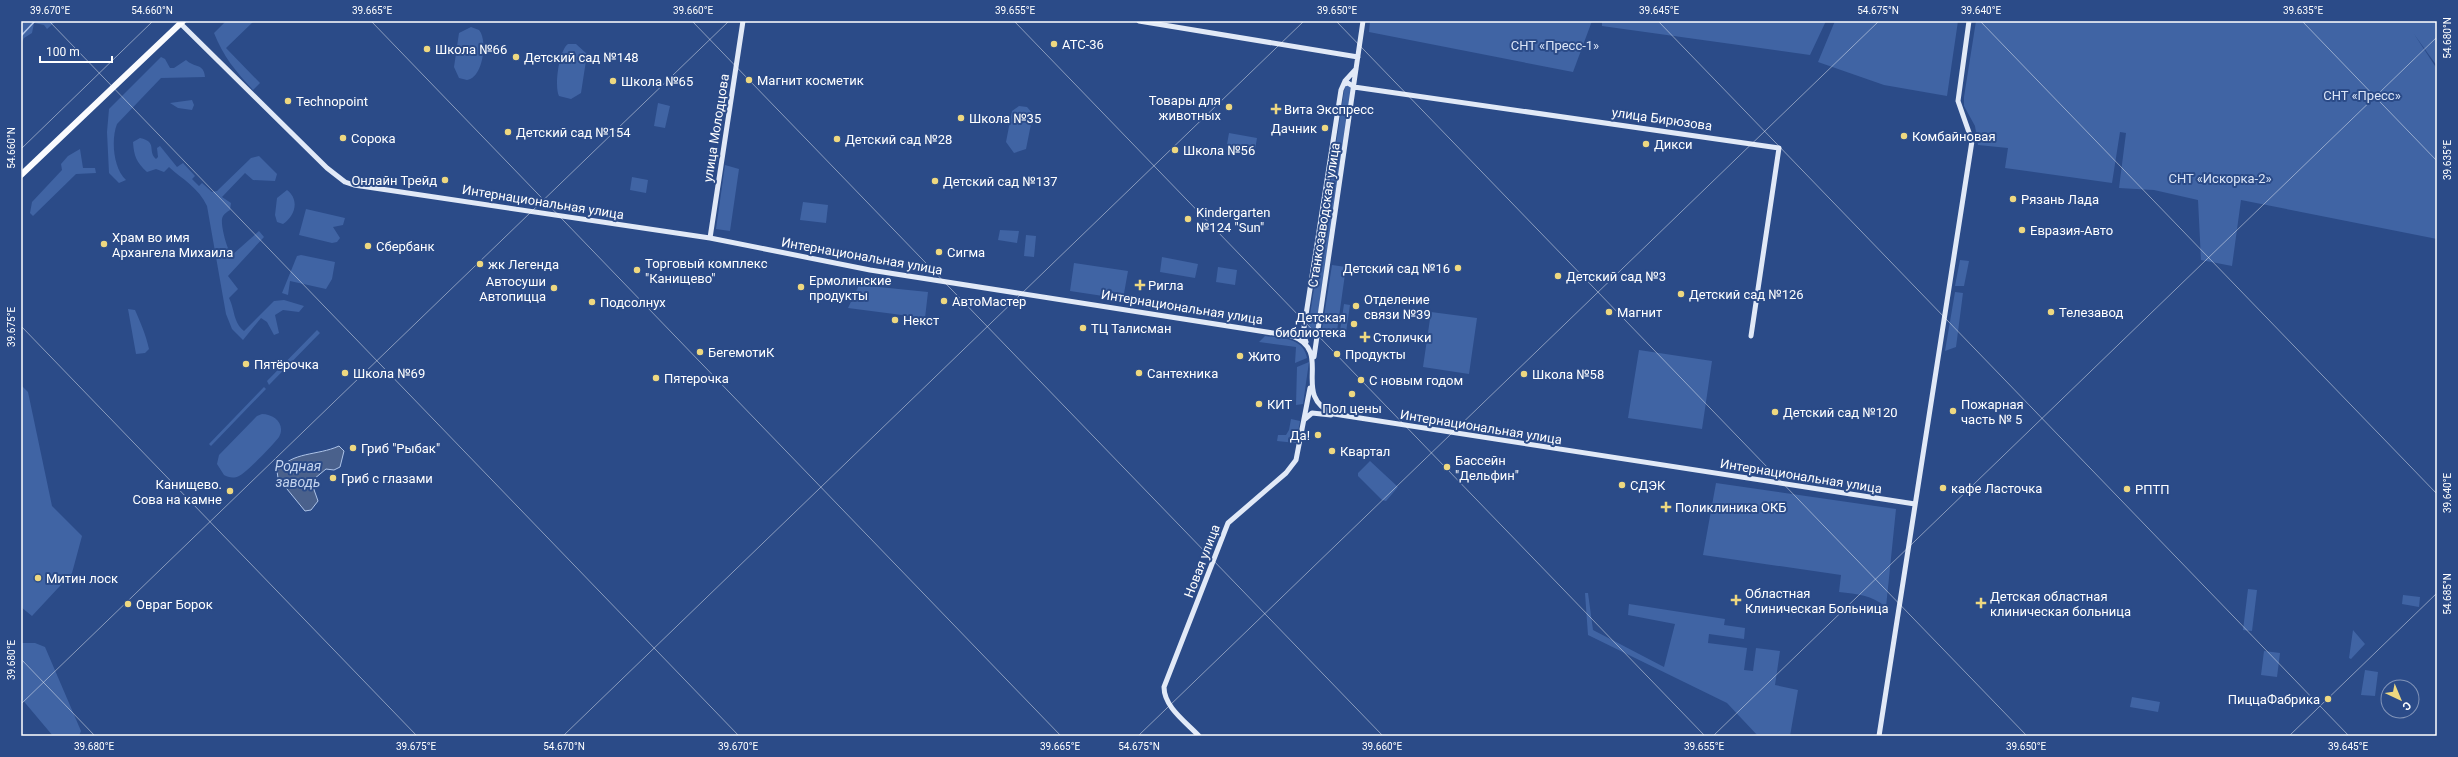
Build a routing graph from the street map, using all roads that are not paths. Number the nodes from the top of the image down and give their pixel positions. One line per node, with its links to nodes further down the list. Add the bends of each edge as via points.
1 (743, 21): 11 (street, улица Молодцова)
2 (1139, 21): 6 (street)
3 (1363, 21): 6 (street, Станкозаводская улица)
4 (1969, 21): 21 (street, via 1958,101 1972,141)
5 (181, 22): 10 (main road); 11 (street, Интернациональная улица, via 271,115 345,182)
6 (1358, 57): 7 (street, Станкозаводская улица)
7 (1356, 69): 8 (street, Станкозаводская улица); 9 (street, Станкозаводская улица)
8 (1344, 84): 9 (street, via 1348,82); 12 (street, Станкозаводская улица)
9 (1354, 87): 14 (street, улица Бирюзова, via 1779,148); 15 (street, Станкозаводская улица)
10 (21, 175)
11 (710, 238): 13 (street, Интернациональная улица, via 870,270)
12 (1304, 327): 13 (street, via 1300,334); 16 (street, Станкозаводская улица)
13 (1292, 336): 16 (street, Интернациональная улица)
14 (1751, 336)
15 (1317, 338): 16 (street, via 1312,344); 17 (street, Станкозаводская улица)
16 (1306, 343): 17 (street, Интернациональная улица, via 1313,357)
17 (1313, 364): 18 (street, Интернациональная улица)
18 (1311, 382): 19 (street, Интернациональная улица, via 1311,391 1319,406); 20 (street, Новая улица)
19 (1342, 416): 20 (street, via 1316,413); 21 (street, Интернациональная улица)
20 (1304, 420): 22 (street, Новая улица, via 1294,465 1228,523 1164,687 1168,703)
21 (1915, 504): 23 (street)
22 (1199, 736)
23 (1879, 736)

